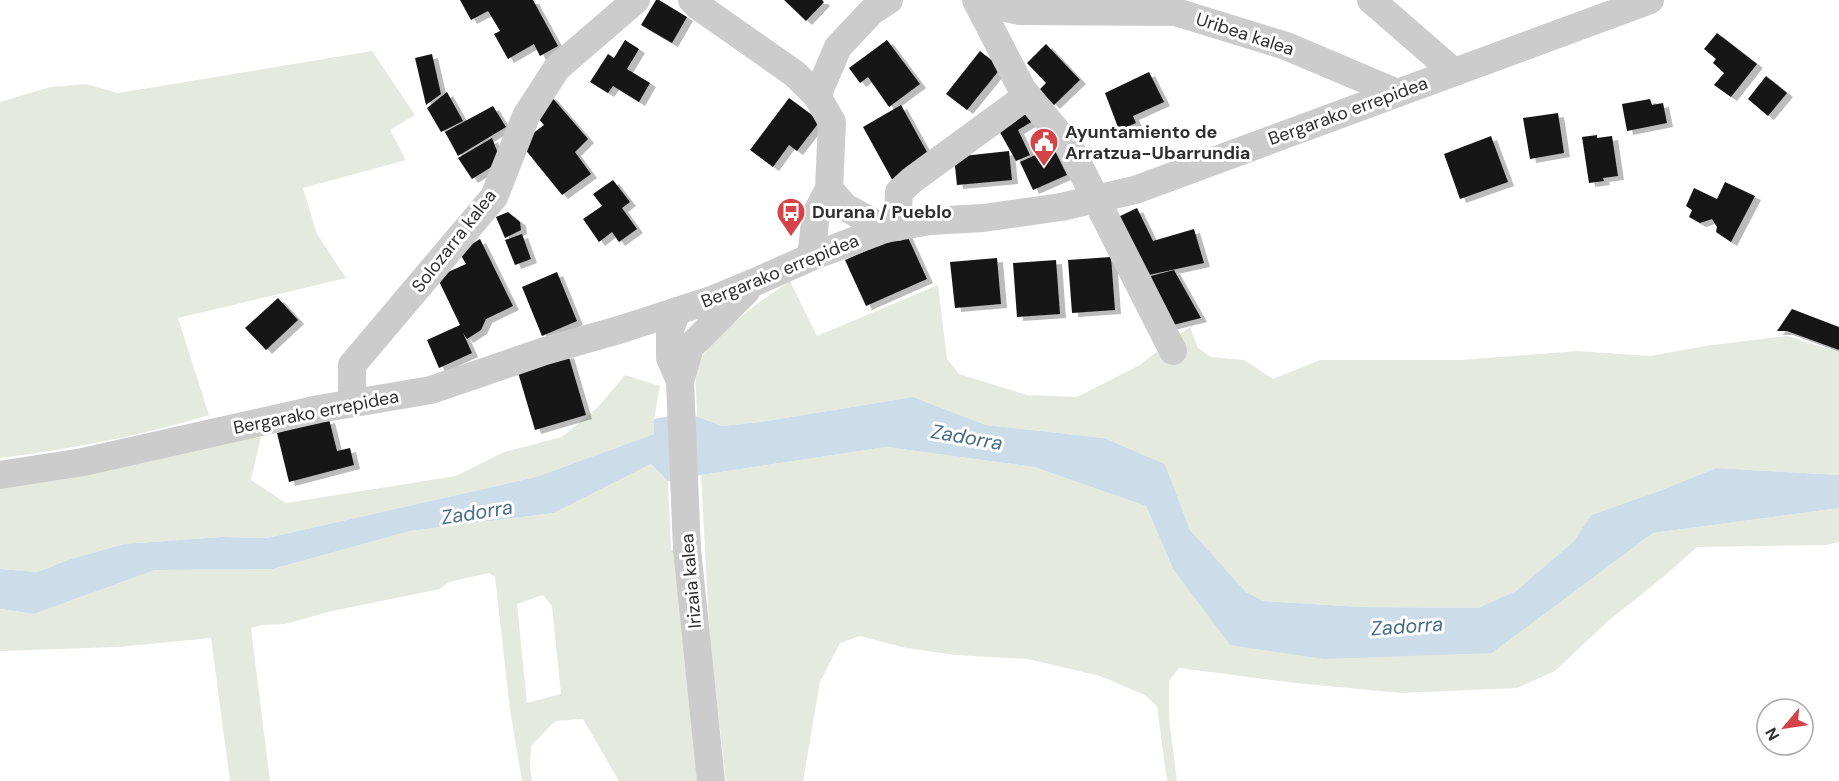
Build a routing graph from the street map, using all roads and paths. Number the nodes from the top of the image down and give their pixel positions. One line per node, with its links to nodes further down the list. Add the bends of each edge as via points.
1 (636, 0): 20 (street, Solozarra kalea, via 557,68 526,116 494,196 352,365)
2 (692, 0): 9 (street, via 795,74)
3 (889, 0): 9 (street, via 872,11 837,47)
4 (1371, 0): 7 (street)
5 (1650, 0): 7 (street, Bergarako errepidea)
6 (977, 1): 8 (street, Uribea kalea, via 1020,11 1176,12 1286,46); 10 (street, Uribea kalea)
7 (1454, 72): 8 (street, Bergarako errepidea)
8 (1397, 93): 12 (street, Bergarako errepidea, via 1135,190)
9 (817, 96): 11 (street, via 832,122)
10 (1027, 96): 12 (street, Uribea kalea, via 1069,146); 13 (street, via 906,186 900,192)
11 (829, 189): 13 (street, via 845,207); 14 (street, via 816,214)
12 (1097, 200): 13 (street, Bergarako errepidea); 19 (street, Uribea kalea)
13 (891, 228): 14 (street, Bergarako errepidea)
14 (810, 257): 15 (street, Bergarako errepidea)
15 (755, 282): 16 (street, Bergarako errepidea); 18 (street)
16 (677, 311): 17 (street, Bergarako errepidea); 18 (street, Irizaia kalea)
17 (622, 329): 18 (street, via 649,330); 20 (street, Bergarako errepidea, via 430,390)
18 (680, 347): 22 (street, Irizaia kalea, via 670,358 680,381 687,549)
19 (1173, 351)
20 (352, 403): 21 (street, Bergarako errepidea, via 83,462)
21 (0, 475)
22 (711, 781)

